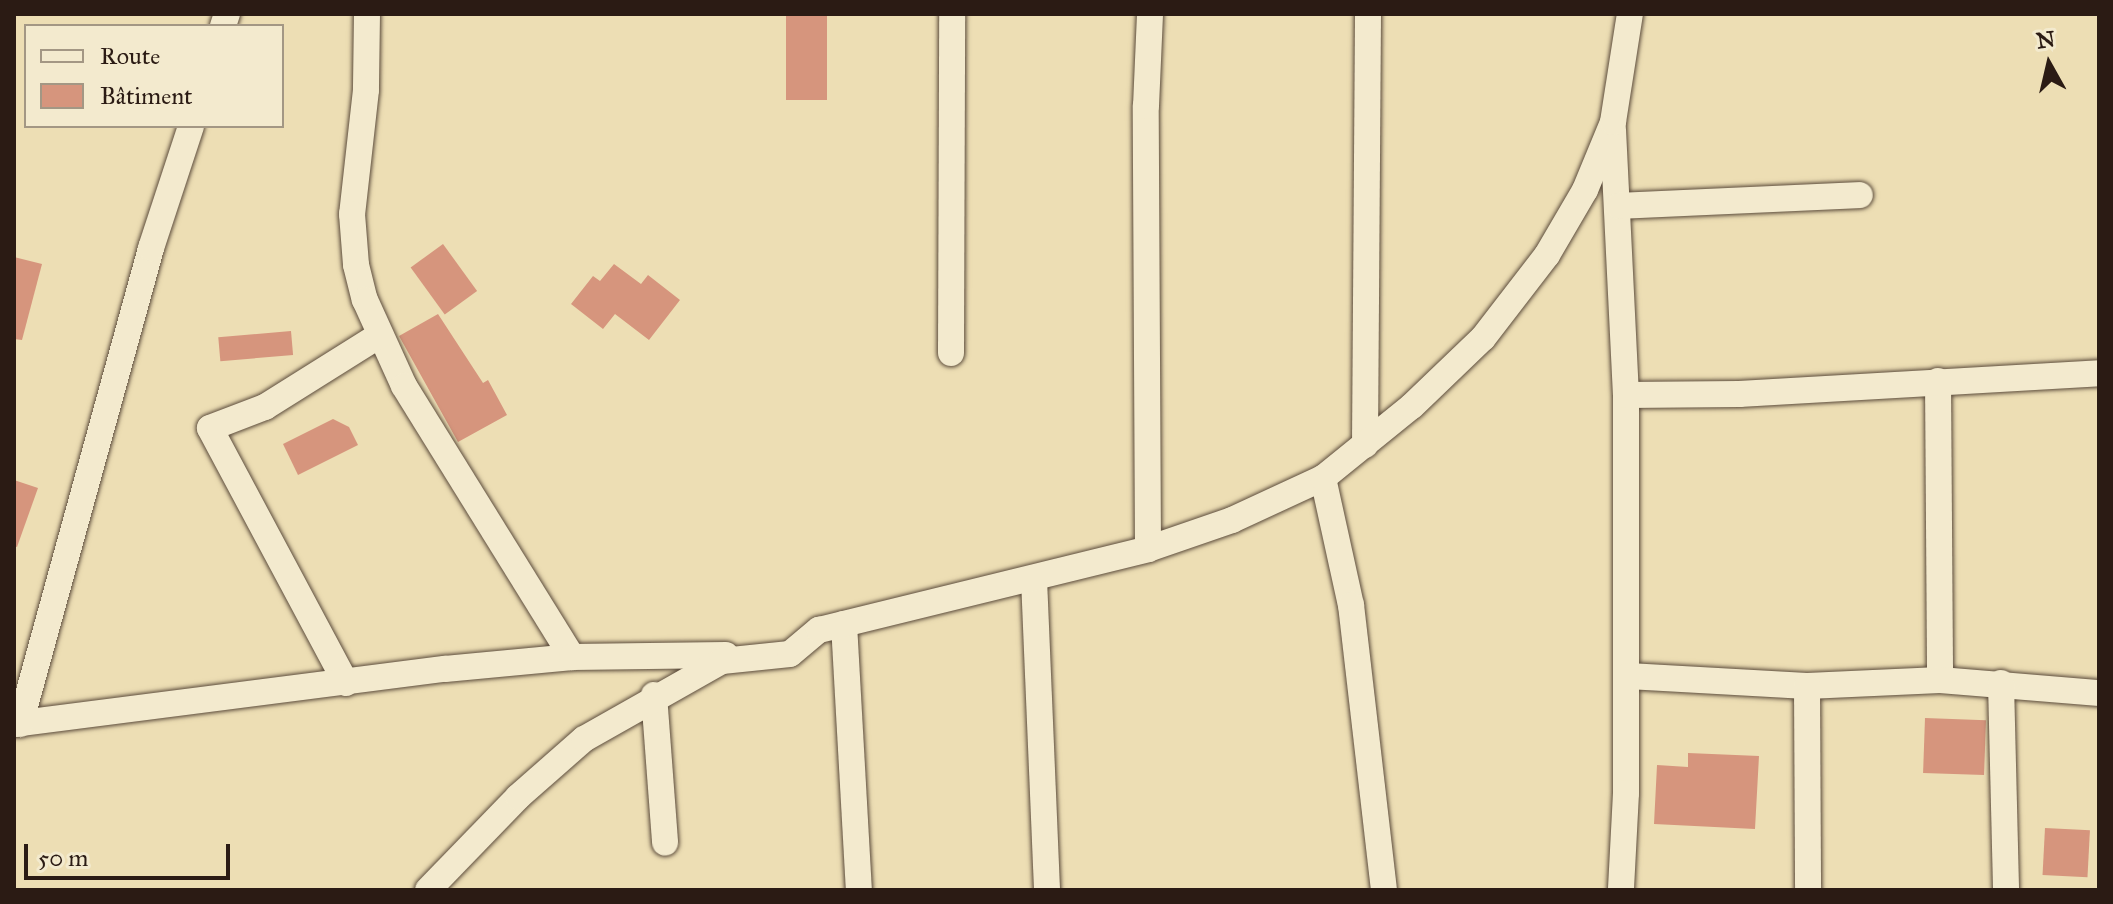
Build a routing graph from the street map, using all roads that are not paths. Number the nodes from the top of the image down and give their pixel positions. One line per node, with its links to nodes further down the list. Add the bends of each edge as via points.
1 (367, 14): 10 (street, via 366,90 352,214 356,265)
2 (952, 14): 11 (street)
3 (1150, 14): 17 (street)
4 (1368, 14): 15 (street)
5 (1630, 14): 6 (street)
6 (1613, 122): 9 (street); 15 (street, via 1585,190 1547,255 1483,338)
7 (190, 128): 29 (street, via 151,248)
8 (1860, 195): 9 (street)
9 (1619, 206): 14 (street)
10 (380, 335): 21 (street, via 404,386); 24 (street, via 265,407 210,428)
11 (951, 353)
12 (2099, 373): 13 (street)
13 (1938, 381): 14 (street, via 1739,394); 23 (street)
14 (1626, 395): 22 (street)
15 (1365, 445): 16 (street)
16 (1323, 478): 17 (street, via 1232,520); 34 (street, via 1351,605)
17 (1148, 549): 18 (street)
18 (1034, 579): 19 (street); 33 (street)
19 (844, 624): 20 (street, via 819,630); 32 (street)
20 (790, 654): 21 (street); 28 (street, via 722,661)
21 (572, 657): 24 (street)
22 (1628, 676): 26 (street); 35 (street)
23 (1940, 680): 25 (street); 26 (street)
24 (346, 683): 29 (street)
25 (2001, 683): 27 (street); 37 (street)
26 (1807, 686): 36 (street)
27 (2099, 693)
28 (654, 695): 30 (street); 31 (street, via 584,739 518,797)
29 (17, 724)
30 (665, 843)
31 (428, 890)
32 (859, 890)
33 (1047, 890)
34 (1384, 890)
35 (1621, 890)
36 (1808, 890)
37 (2006, 890)

